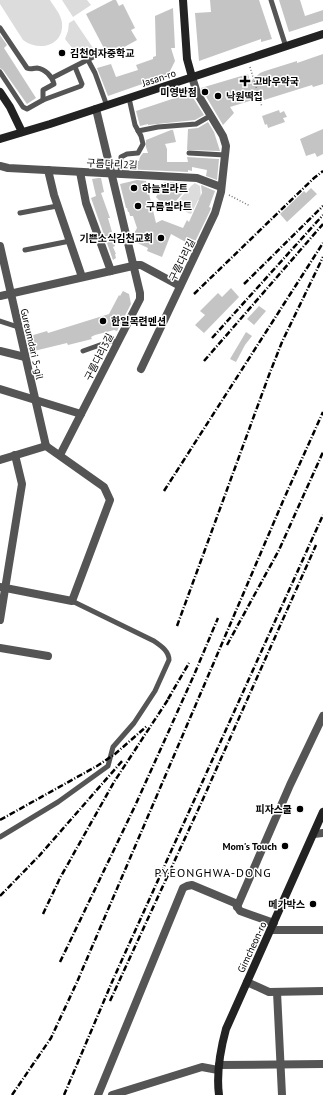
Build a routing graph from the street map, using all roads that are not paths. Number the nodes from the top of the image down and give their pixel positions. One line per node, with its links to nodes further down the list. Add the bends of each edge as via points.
1 (183, 0): 10 (street, via 187,59)
2 (271, 0): 5 (lane)
3 (0, 28): 11 (lane, via 27,68 40,69)
4 (323, 34): 5 (street, Jasan-ro)
5 (286, 47): 10 (street, Jasan-ro)
6 (99, 54): 7 (lane)
7 (88, 60): 8 (lane); 15 (lane)
8 (75, 67): 11 (lane); 14 (lane, via 81,86)
9 (0, 72): 14 (lane, via 24,108 27,109)
10 (192, 77): 13 (street, Jasan-ro); 17 (street, 구름다리길, via 197,93)
11 (52, 78): 14 (lane, via 54,84 43,90)
12 (0, 92): 19 (street)
13 (129, 98): 15 (street, Jasan-ro); 18 (lane)
14 (43, 100)
15 (107, 106): 16 (street, Jasan-ro)
16 (96, 109): 19 (street, Jasan-ro); 26 (street)
17 (210, 116): 18 (lane, via 196,124); 22 (street, 구름다리길, via 225,141)
18 (138, 131): 26 (lane, via 142,146 138,153 121,157)
19 (22, 132): 20 (street, Jasan-ro)
20 (0, 139)
21 (189, 153): 22 (lane)
22 (225, 155): 27 (street, 구름다리길)
23 (0, 166): 24 (street, 구름다리2길)
24 (48, 170): 25 (street, 구름다리2길); 28 (street)
25 (80, 172): 26 (street, 구름다리2길); 34 (street, via 86,203)
26 (116, 174): 27 (street, 구름다리2길, via 197,178); 33 (street, 구름다리3길)
27 (221, 190): 36 (street, 구름다리길, via 215,213)
28 (57, 206): 29 (lane); 30 (street)
29 (20, 213)
30 (70, 240): 32 (lane); 35 (street)
31 (0, 246): 37 (street, Gureumdari 5-gil)
32 (25, 250)
33 (133, 266): 34 (street); 36 (street, via 141,265); 41 (street, 구름다리3길, via 140,299)
34 (111, 271): 35 (street)
35 (82, 277): 37 (street)
36 (180, 286): 45 (street, 구름다리길)
37 (11, 294): 38 (street); 40 (street, Gureumdari 5-gil)
38 (0, 296)
39 (0, 321): 40 (lane)
40 (18, 327): 44 (street, Gureumdari 5-gil)
41 (118, 342): 42 (lane, via 111,341); 48 (street, 구름다리3길)
42 (83, 351)
43 (0, 352): 44 (street)
44 (25, 357): 47 (street, Gureumdari 5-gil)
45 (140, 369)
46 (0, 389): 47 (street)
47 (35, 400): 48 (street); 49 (street, Gureumdari 5-gil)
48 (81, 414): 51 (street, 구름다리3길)
49 (46, 446): 50 (street); 51 (street)
50 (15, 455): 52 (street); 53 (street, via 22,484)
51 (60, 455): 54 (street, via 104,487 110,500)
52 (0, 460)
53 (3, 587): 54 (street); 55 (street)
54 (72, 601): 62 (lane, via 154,640 166,650 169,660 155,691 134,723 113,747 108,766 58,802)
55 (0, 620)
56 (0, 648): 57 (street)
57 (48, 656)
58 (323, 716): 63 (street)
59 (323, 812): 61 (street, Gimcheon-ro)
60 (323, 833): 61 (street)
61 (314, 834): 64 (street, Gimcheon-ro)
62 (0, 837)
63 (237, 907): 64 (street); 72 (street, via 235,903 192,885 184,888)
64 (272, 927): 65 (street); 66 (street, Gimcheon-ro)
65 (323, 930)
66 (247, 982): 68 (street, via 269,992); 71 (street, Gimcheon-ro, via 226,1029)
67 (323, 991): 68 (street)
68 (277, 992): 70 (street)
69 (323, 1064): 70 (street)
70 (281, 1065): 71 (street); 75 (street)
71 (218, 1067): 73 (street, via 202,1067); 74 (street, Gimcheon-ro)
72 (98, 1095)
73 (112, 1095)
74 (219, 1095)
75 (282, 1095)

